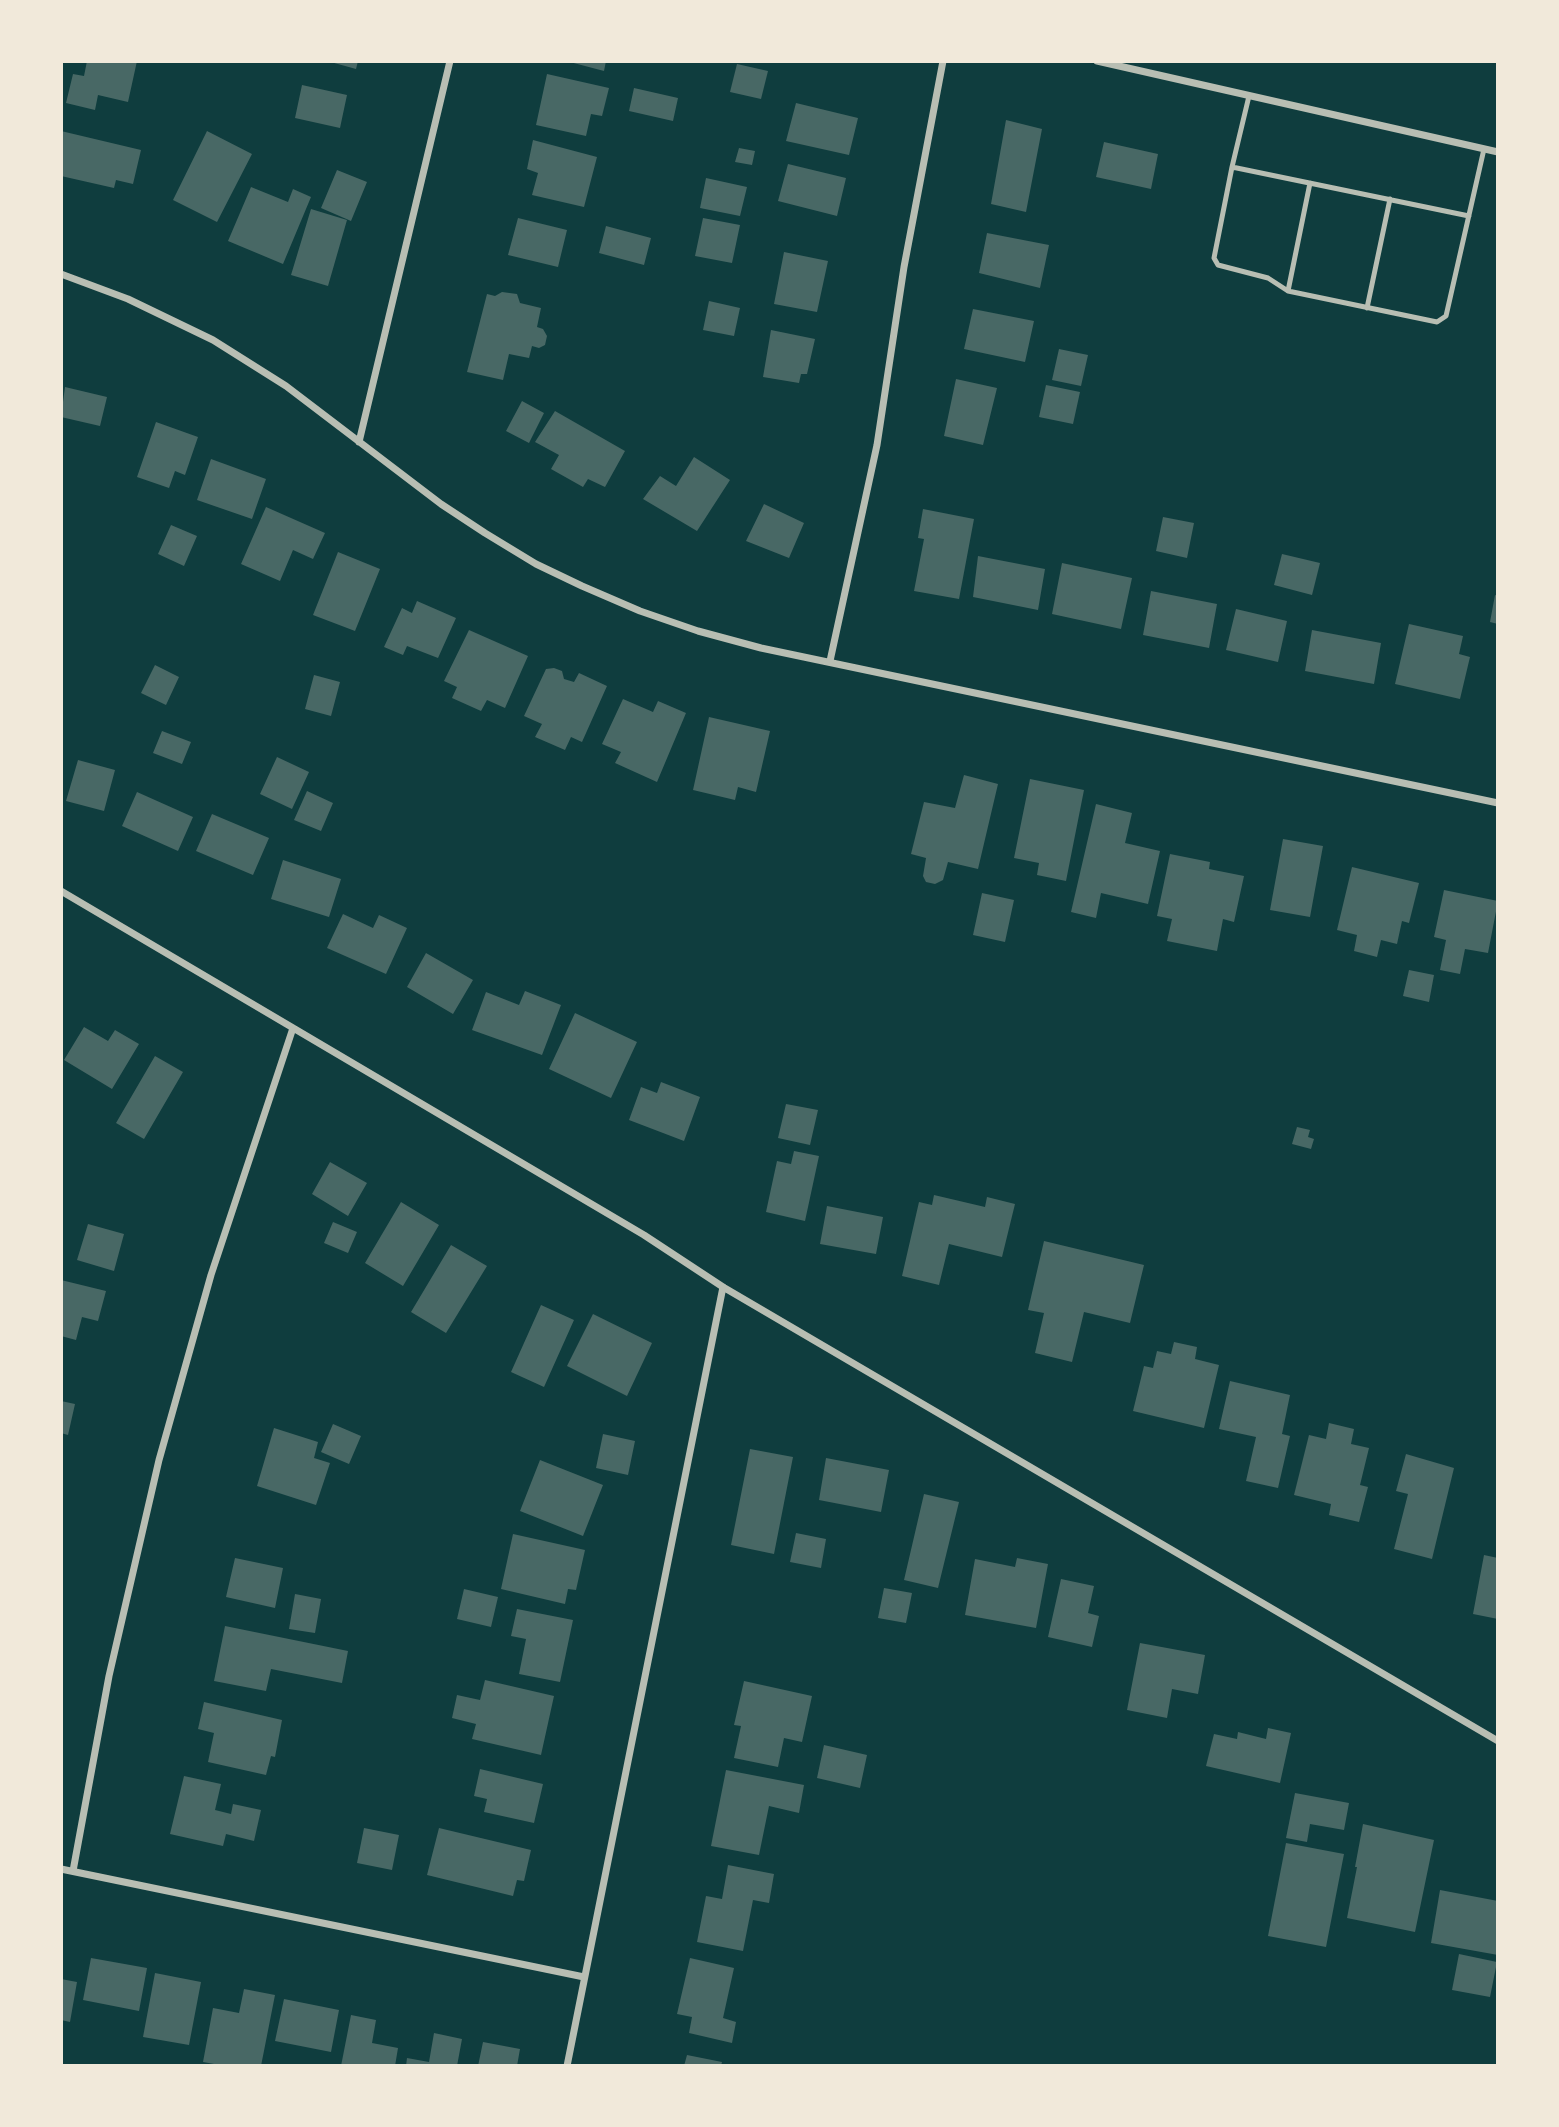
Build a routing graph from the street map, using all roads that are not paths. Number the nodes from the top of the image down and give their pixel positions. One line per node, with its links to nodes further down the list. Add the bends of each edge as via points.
1 (450, 61): 14 (street)
2 (943, 61): 15 (street, via 904,267 877,445)
3 (1097, 61): 4 (street)
4 (1249, 96): 5 (street); 7 (lane)
5 (1484, 149): 6 (street); 10 (lane)
6 (1498, 152)
7 (1232, 167): 8 (lane); 12 (lane, via 1214,258 1218,265 1268,278)
8 (1310, 183): 9 (lane); 12 (lane)
9 (1390, 199): 10 (lane); 13 (lane)
10 (1469, 216): 13 (lane, via 1446,316 1437,322)
11 (61, 274): 14 (street, via 128,299 212,340 286,386)
12 (1288, 291): 13 (lane)
13 (1367, 309)
14 (359, 442): 15 (street, via 485,533 582,586 698,632)
15 (830, 662): 16 (street)
16 (1498, 803)
17 (61, 891): 18 (street)
18 (293, 1028): 19 (street, via 644,1235); 22 (street, via 211,1275 162,1447 109,1676)
19 (723, 1287): 20 (street); 23 (street)
20 (1498, 1741)
21 (61, 1869): 22 (street)
22 (73, 1871): 23 (street)
23 (584, 1977): 24 (street)
24 (567, 2066)

